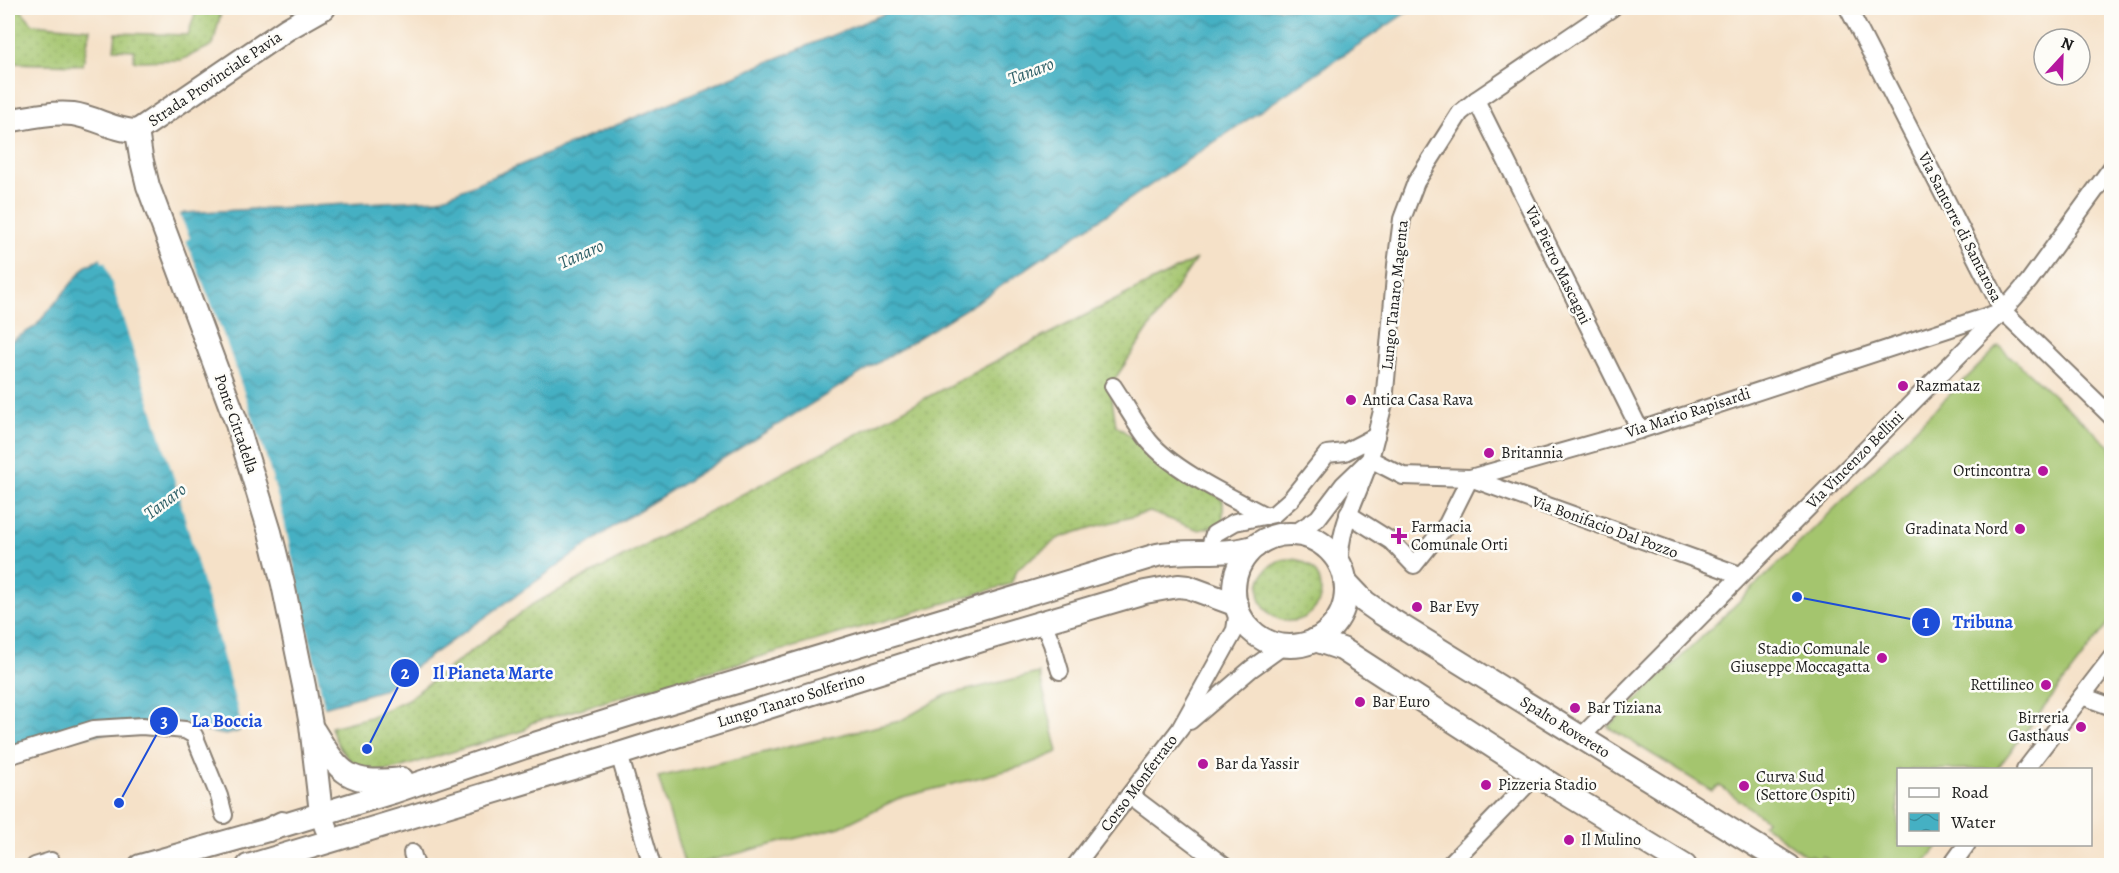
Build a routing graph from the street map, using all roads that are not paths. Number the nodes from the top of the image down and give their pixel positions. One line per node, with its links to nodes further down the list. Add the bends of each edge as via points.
1 (324, 8): 6 (main road, Strada Provinciale Pavia)
2 (1612, 8): 4 (street, Lungo Tanaro Magenta)
3 (1848, 8): 8 (street, Via Santorre di Santarosa)
4 (1476, 100): 11 (street, Via Pietro Mascagni); 12 (street, Lungo Tanaro Magenta, via 1460,113 1416,182 1402,219 1384,404)
5 (8, 121): 6 (main road, via 73,114)
6 (137, 131): 32 (main road, Ponte Cittadella, via 148,186 254,474 283,584)
7 (2112, 167): 8 (street, Via Vincenzo Bellini)
8 (2003, 311): 10 (street, Via Santorre di Santarosa); 11 (street, Via Mario Rapisardi); 21 (street, Via Vincenzo Bellini)
9 (1113, 386): 16 (street, via 1150,441 1178,465)
10 (2112, 417)
11 (1640, 430): 14 (street, Via Mario Rapisardi)
12 (1376, 436): 13 (street, Lungo Tanaro Magenta); 16 (street, via 1345,452 1327,454 1291,499)
13 (1370, 459): 14 (street, Via Mario Rapisardi, via 1403,476); 15 (street, Lungo Tanaro Magenta); 17 (street, via 1343,485 1318,518)
14 (1470, 478): 15 (street, via 1447,524 1414,565 1391,541); 21 (street, Via Bonifacio Dal Pozzo)
15 (1348, 514): 20 (street, Lungo Tanaro Magenta, via 1340,540)
16 (1266, 516): 19 (street, via 1235,522 1214,534)
17 (1292, 535): 18 (main road, via 1270,538); 20 (main road, via 1318,542 1331,552)
18 (1256, 546): 19 (main road, Lungo Tanaro Solferino, via 1235,552); 22 (main road, via 1238,573 1234,589)
19 (1209, 552): 35 (main road, Lungo Tanaro Solferino, via 1168,552 1077,578)
20 (1343, 574): 24 (main road, via 1344,603 1339,618); 31 (main road, Spalto Rovereto, via 1374,608)
21 (1740, 575): 31 (street, Via Vincenzo Bellini)
22 (1237, 608): 23 (main road, Lungo Tanaro Solferino, via 1199,590 1178,586); 25 (main road, via 1254,632); 30 (street, Corso Monferrato, via 1235,630)
23 (1043, 622): 27 (street); 33 (main road, Lungo Tanaro Solferino)
24 (1315, 640): 25 (main road); 37 (main road, via 1342,649)
25 (1283, 646): 30 (street, Corso Monferrato)
26 (2112, 657): 28 (street)
27 (1060, 671)
28 (2082, 696): 29 (street); 36 (street)
29 (2112, 707)
30 (1180, 729): 38 (street, Corso Monferrato)
31 (1581, 737): 51 (main road, Spalto Rovereto)
32 (319, 754): 35 (main road, Lungo Tanaro Solferino, via 344,772 370,781 421,777); 39 (main road); 41 (main road, via 312,769 312,787 305,808)
33 (619, 754): 42 (main road, Lungo Tanaro Solferino); 47 (street)
34 (8, 756): 40 (street, via 94,729 142,726 185,730 194,735)
35 (465, 767): 39 (main road, Lungo Tanaro Solferino)
36 (2027, 768)
37 (1537, 774): 44 (main road); 50 (street)
38 (1130, 795): 48 (street, Corso Monferrato); 49 (street)
39 (328, 811): 41 (main road, Lungo Tanaro Solferino); 42 (main road)
40 (224, 815)
41 (268, 830): 45 (main road)
42 (338, 839): 46 (main road, Lungo Tanaro Solferino)
43 (1966, 846): 52 (street)
44 (1671, 862)
45 (140, 866)
46 (248, 866)
47 (652, 866)
48 (1075, 866)
49 (1224, 866)
50 (1448, 866)
51 (1789, 866)
52 (1951, 866)

